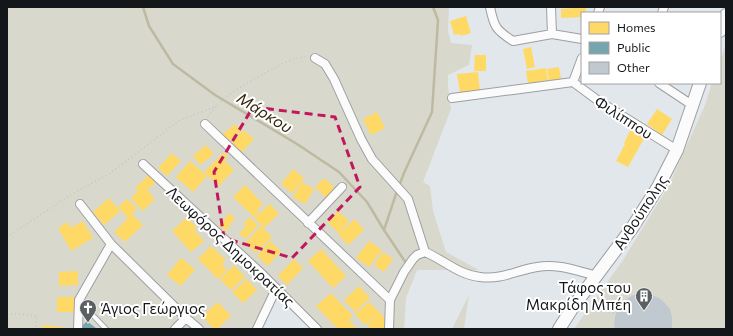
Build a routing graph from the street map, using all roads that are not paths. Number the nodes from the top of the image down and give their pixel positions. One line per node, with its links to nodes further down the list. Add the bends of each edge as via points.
1 (490, 7): 5 (street, via 494,25 513,41)
2 (551, 7): 5 (street)
3 (726, 15): 4 (street)
4 (721, 28)
5 (552, 34): 6 (street)
6 (581, 39)
7 (315, 58): 21 (street, via 325,64 334,79 372,159 408,199)
8 (581, 61): 9 (street)
9 (573, 82): 12 (street); 15 (street, Φιλίππου)
10 (660, 84): 13 (street)
11 (700, 84): 13 (street, Ανθούπολης)
12 (452, 98)
13 (692, 105): 15 (street, Ανθούπολης)
14 (205, 124): 19 (street)
15 (677, 150): 22 (street, Ανθούπολης, via 650,200)
16 (143, 164): 23 (street, Λεωφόρος Δημοκρατίας)
17 (342, 187): 19 (street)
18 (80, 204): 20 (street)
19 (308, 223): 25 (street)
20 (111, 244): 24 (street); 26 (street)
21 (425, 252): 22 (street, via 456,270 479,277 505,276 547,266); 25 (street, via 412,259)
22 (597, 276): 34 (street, Ανθούπολης)
23 (276, 289): 31 (street); 32 (street, Λεωφόρος Δημοκρατίας)
24 (79, 300): 27 (street); 28 (lane)
25 (390, 300): 33 (street)
26 (186, 318): 29 (street); 30 (street)
27 (78, 329)
28 (106, 329)
29 (175, 329)
30 (199, 329)
31 (257, 329)
32 (318, 329)
33 (389, 329)
34 (559, 329)

